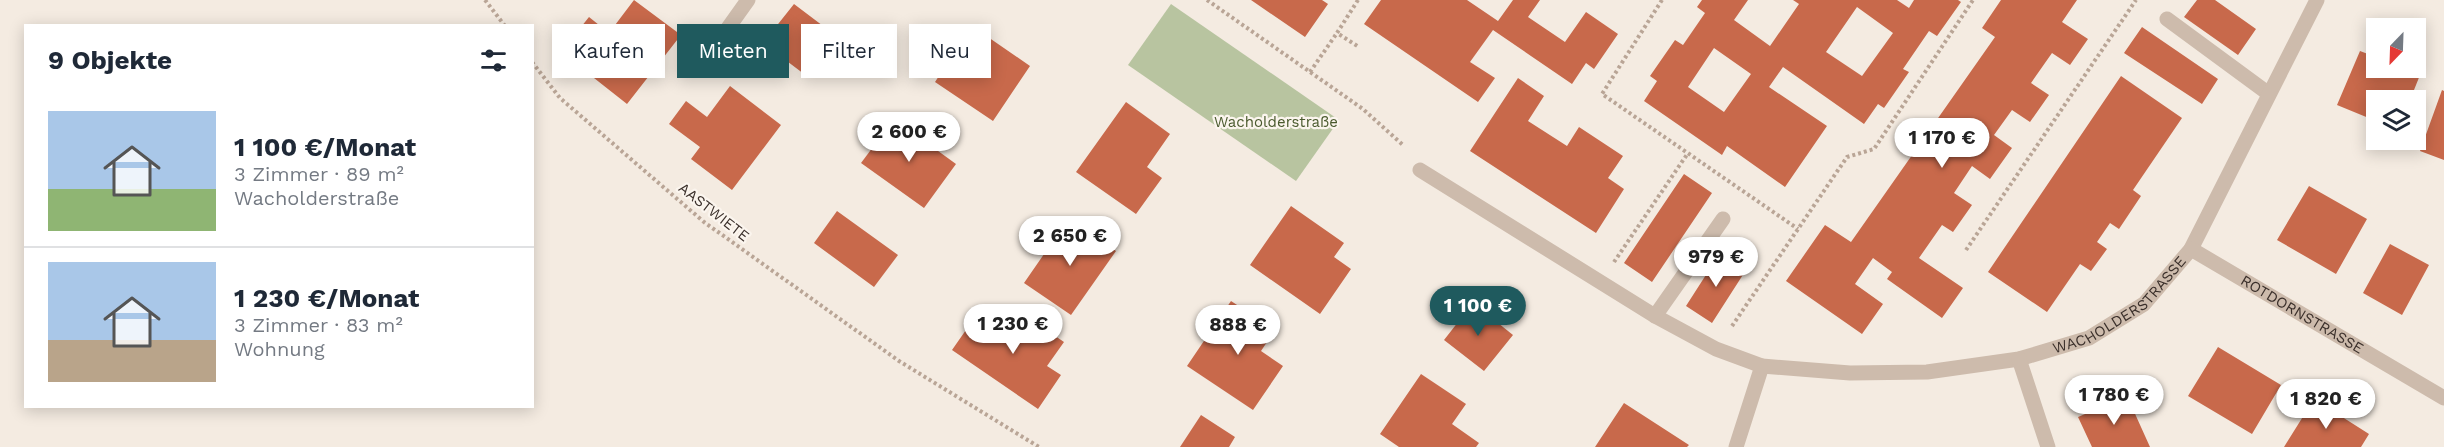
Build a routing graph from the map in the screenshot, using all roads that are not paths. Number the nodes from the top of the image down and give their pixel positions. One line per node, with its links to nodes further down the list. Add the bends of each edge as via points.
1 (748, 0): 4 (street)
2 (2317, 0): 5 (street, WACHOLDERSTRASSE)
3 (2167, 19): 5 (street)
4 (731, 24)
5 (2269, 94): 8 (street, WACHOLDERSTRASSE)
6 (1420, 170): 9 (street, WACHOLDERSTRASSE)
7 (1723, 219): 9 (street)
8 (2191, 249): 10 (street, WACHOLDERSTRASSE, via 2144,304 2089,338); 12 (street, ROTDORNSTRASSE)
9 (1655, 316): 11 (street, WACHOLDERSTRASSE, via 1716,349)
10 (2019, 359): 11 (street, WACHOLDERSTRASSE, via 1916,372 1850,373); 14 (street)
11 (1762, 366): 13 (street)
12 (2444, 398)
13 (1736, 447)
14 (2048, 447)

